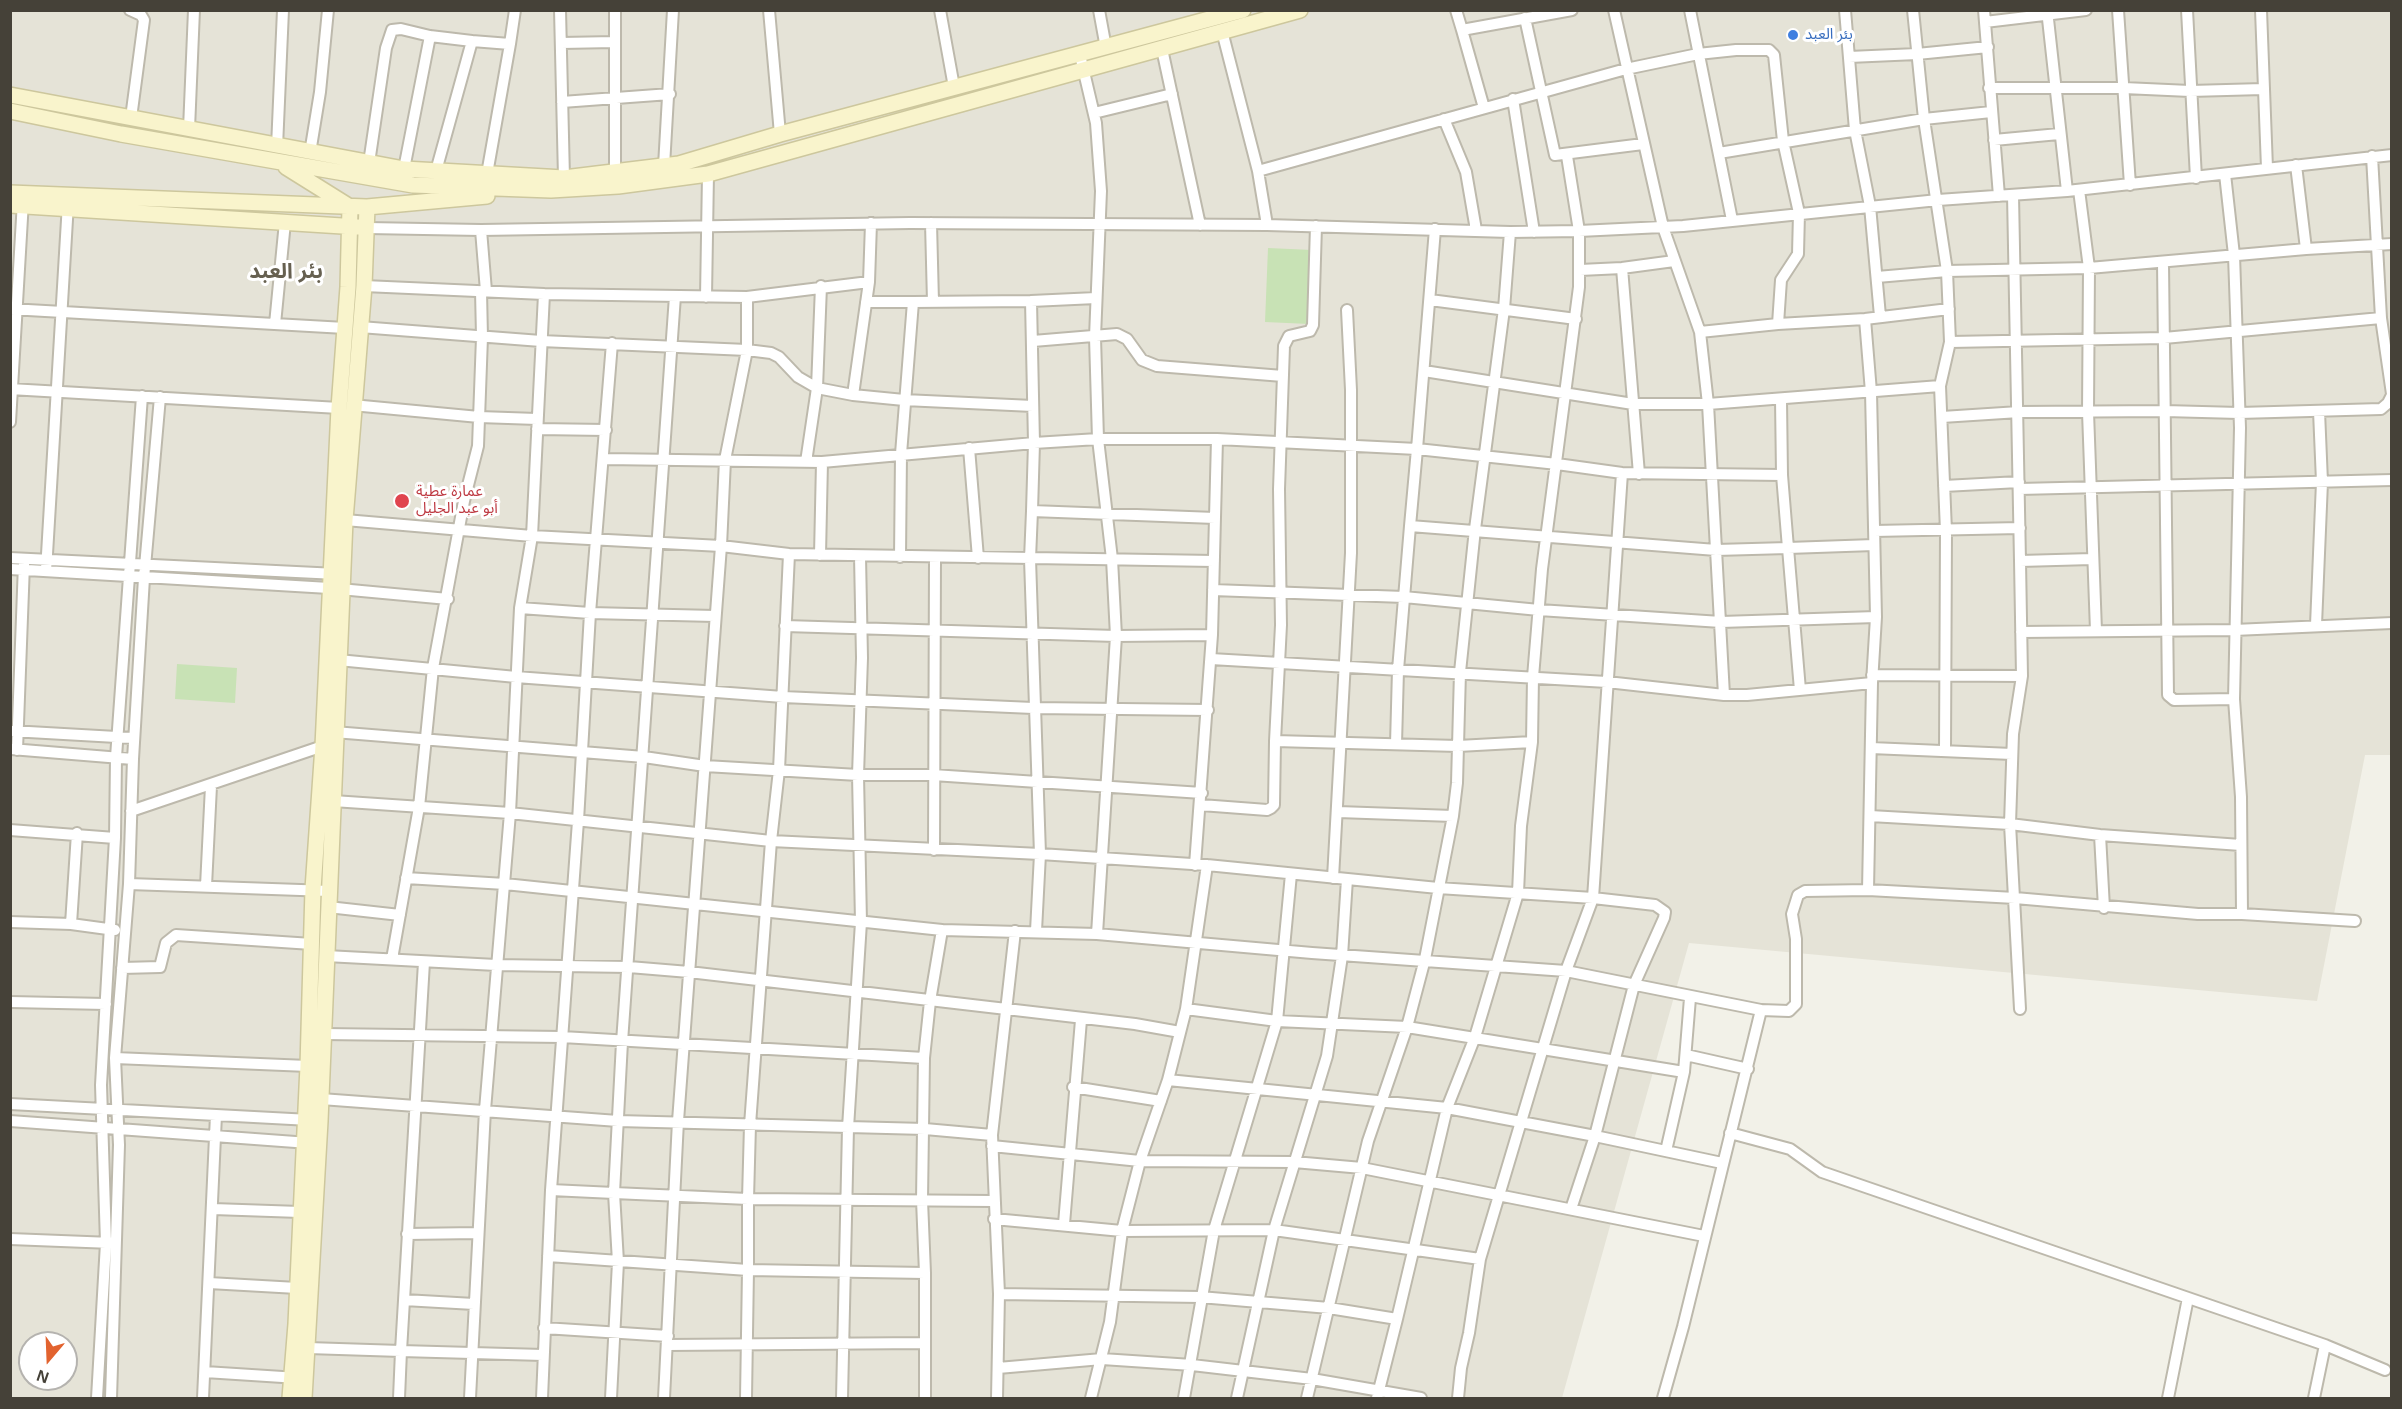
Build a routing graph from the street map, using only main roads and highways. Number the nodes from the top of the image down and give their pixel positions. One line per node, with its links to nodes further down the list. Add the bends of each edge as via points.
1 (1244, 10): 8 (main road, via 664,166 564,178)
2 (1300, 10): 9 (main road, via 708,174)
3 (10, 95): 4 (main road)
4 (29, 99): 6 (main road); 7 (main road, via 189,129)
5 (10, 111): 6 (main road)
6 (27, 115): 7 (main road, via 121,134)
7 (276, 153): 8 (main road); 8 (main road, via 310,153); 11 (main road)
8 (358, 166): 9 (main road, via 413,186)
9 (551, 190): 12 (main road)
10 (16, 199): 13 (main road)
11 (350, 207): 12 (main road); 13 (main road); 14 (main road)
12 (367, 207): 15 (main road)
13 (192, 209): 14 (main road)
14 (349, 227): 15 (main road); 16 (main road)
15 (367, 228): 16 (main road, via 364,286)
16 (353, 327): 17 (main road)
17 (346, 407): 18 (main road); 18 (main road, via 345,520)
18 (336, 581): 19 (main road, via 313,889 308,1066); 19 (main road, via 338,660 321,1099)
19 (312, 1120): 20 (main road, via 302,1143); 20 (main road, via 318,1144 308,1348)
20 (298, 1378): 21 (main road); 22 (main road)
21 (290, 1398)
22 (304, 1398)

